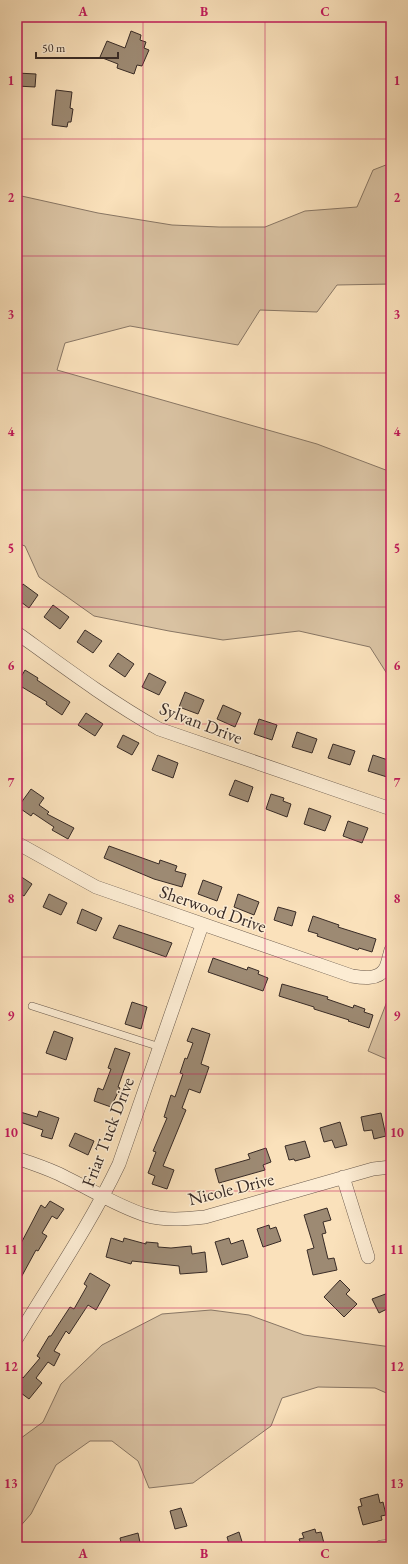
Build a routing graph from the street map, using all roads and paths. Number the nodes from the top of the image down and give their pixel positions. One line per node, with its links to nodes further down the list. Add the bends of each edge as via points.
1 (17, 633): 2 (street, Sylvan Drive, via 104,695 159,729)
2 (391, 809)
3 (17, 843): 4 (street, Sherwood Drive, via 96,887)
4 (202, 925): 5 (street, Sherwood Drive, via 365,979 374,977 384,970); 7 (street, Friar Tuck Drive)
5 (391, 950)
6 (32, 1006): 7 (lane)
7 (160, 1047): 11 (street, Friar Tuck Drive, via 119,1164)
8 (17, 1158): 11 (street, Nicole Drive, via 64,1176)
9 (391, 1167): 10 (street, Nicole Drive)
10 (343, 1177): 11 (street, Nicole Drive, via 206,1217 182,1220 145,1215); 12 (street)
11 (103, 1197): 13 (street, Friar Tuck Drive)
12 (368, 1257)
13 (17, 1338)
14 (391, 1546): 15 (street)
15 (381, 1547)

